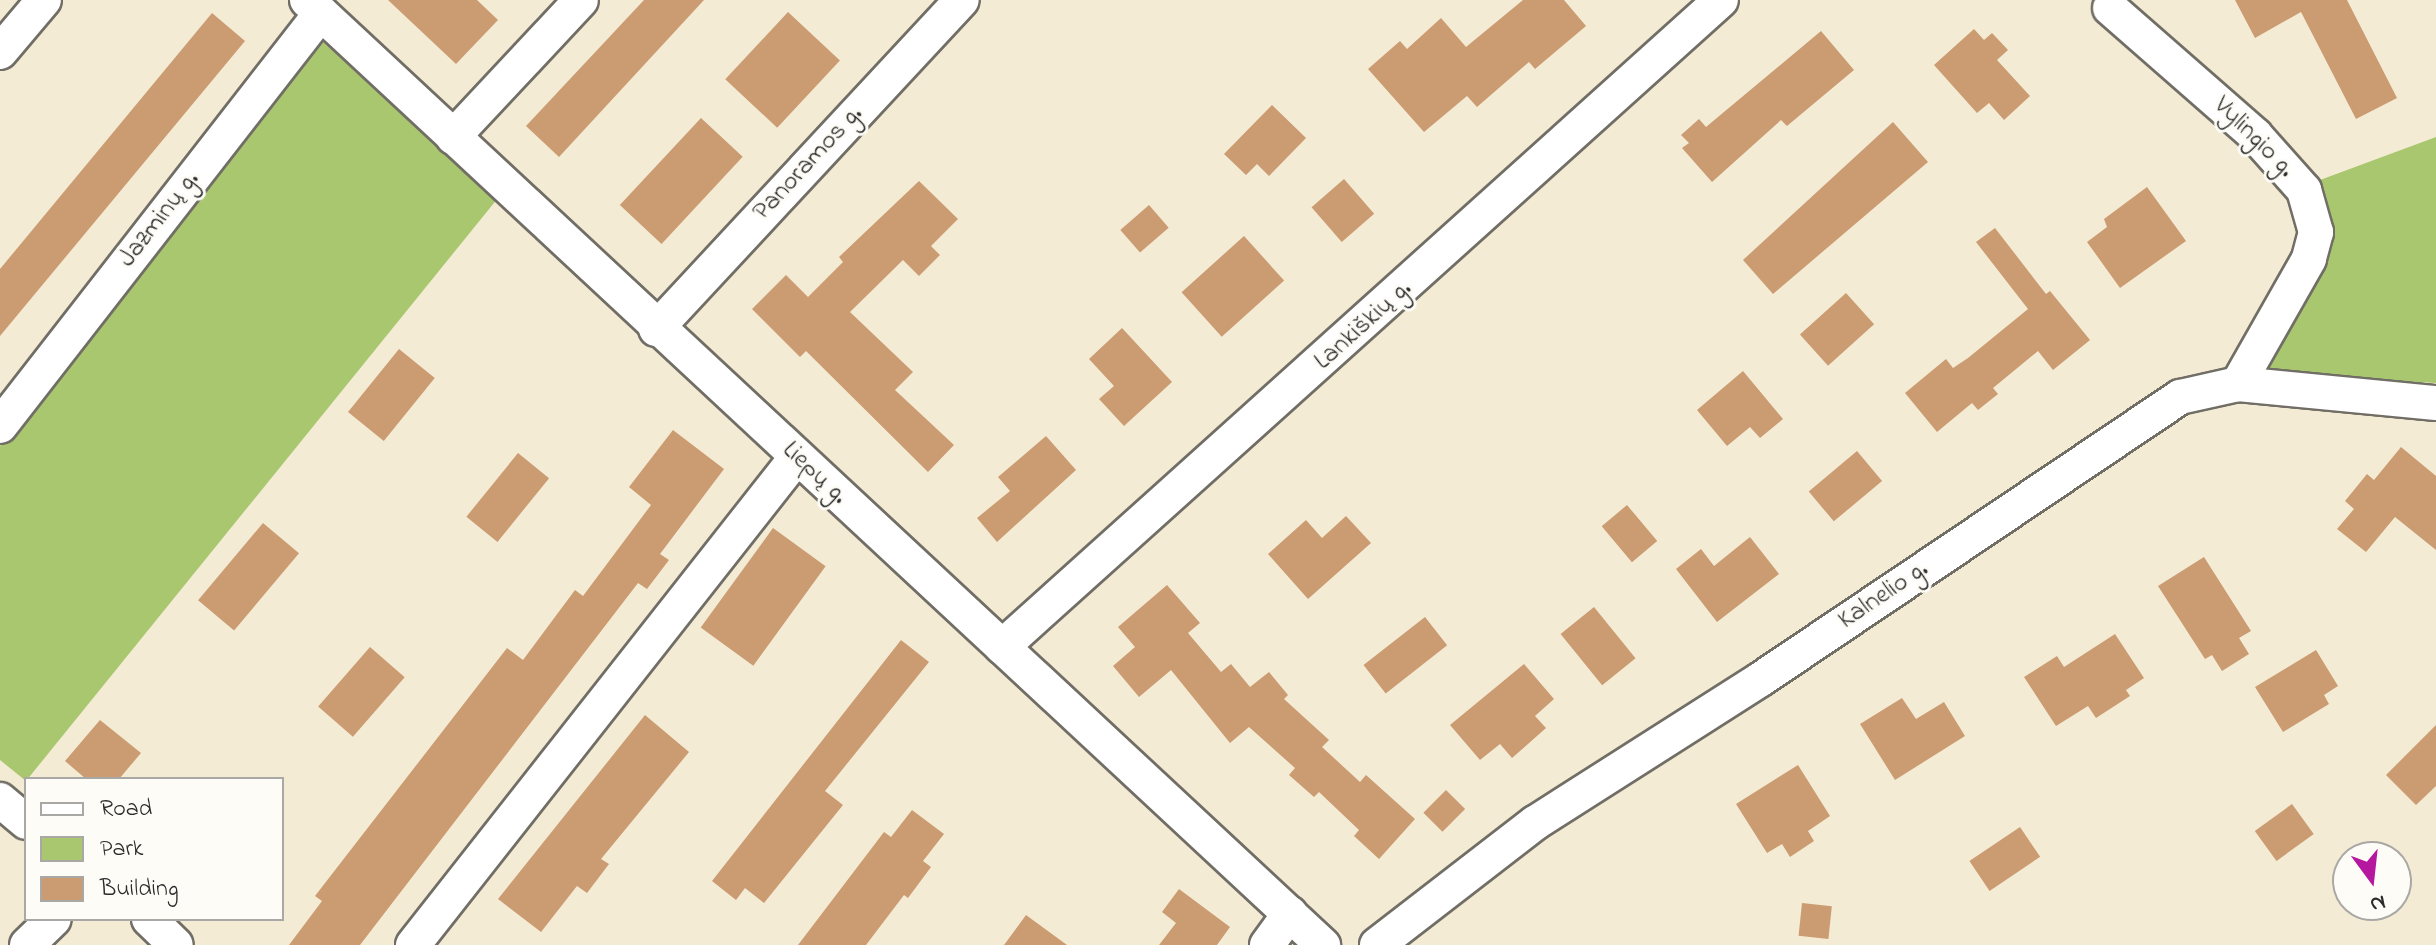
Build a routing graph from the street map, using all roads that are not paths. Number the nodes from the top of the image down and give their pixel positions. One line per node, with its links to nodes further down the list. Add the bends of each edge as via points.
1 (44, 0): 7 (street)
2 (581, 0): 8 (street)
3 (962, 0): 9 (street, Panoramos g.)
4 (1721, 0): 14 (street, Lankiškių g.)
5 (314, 7): 8 (street, Liepų g.); 12 (street, Jazminų g.)
6 (2110, 8): 10 (street, Vylingio g., via 2255,135 2304,190 2316,232 2309,259)
7 (0, 52)
8 (453, 137): 9 (street, Liepų g.)
9 (656, 329): 13 (street, Liepų g.)
10 (2238, 384): 11 (street, Kalnelio g.); 25 (street, Kalnelio g., via 2180,397 1761,679 1535,823)
11 (2436, 403)
12 (0, 426)
13 (796, 458): 14 (street, Liepų g.); 22 (street)
14 (1002, 647): 17 (street, Liepų g.)
15 (0, 800): 16 (street)
16 (24, 820)
17 (1290, 913): 23 (street); 24 (street, Liepų g.)
18 (52, 921): 20 (street)
19 (151, 921): 21 (street)
20 (27, 945)
21 (176, 945)
22 (413, 945)
23 (1267, 945)
24 (1323, 945)
25 (1377, 945)

